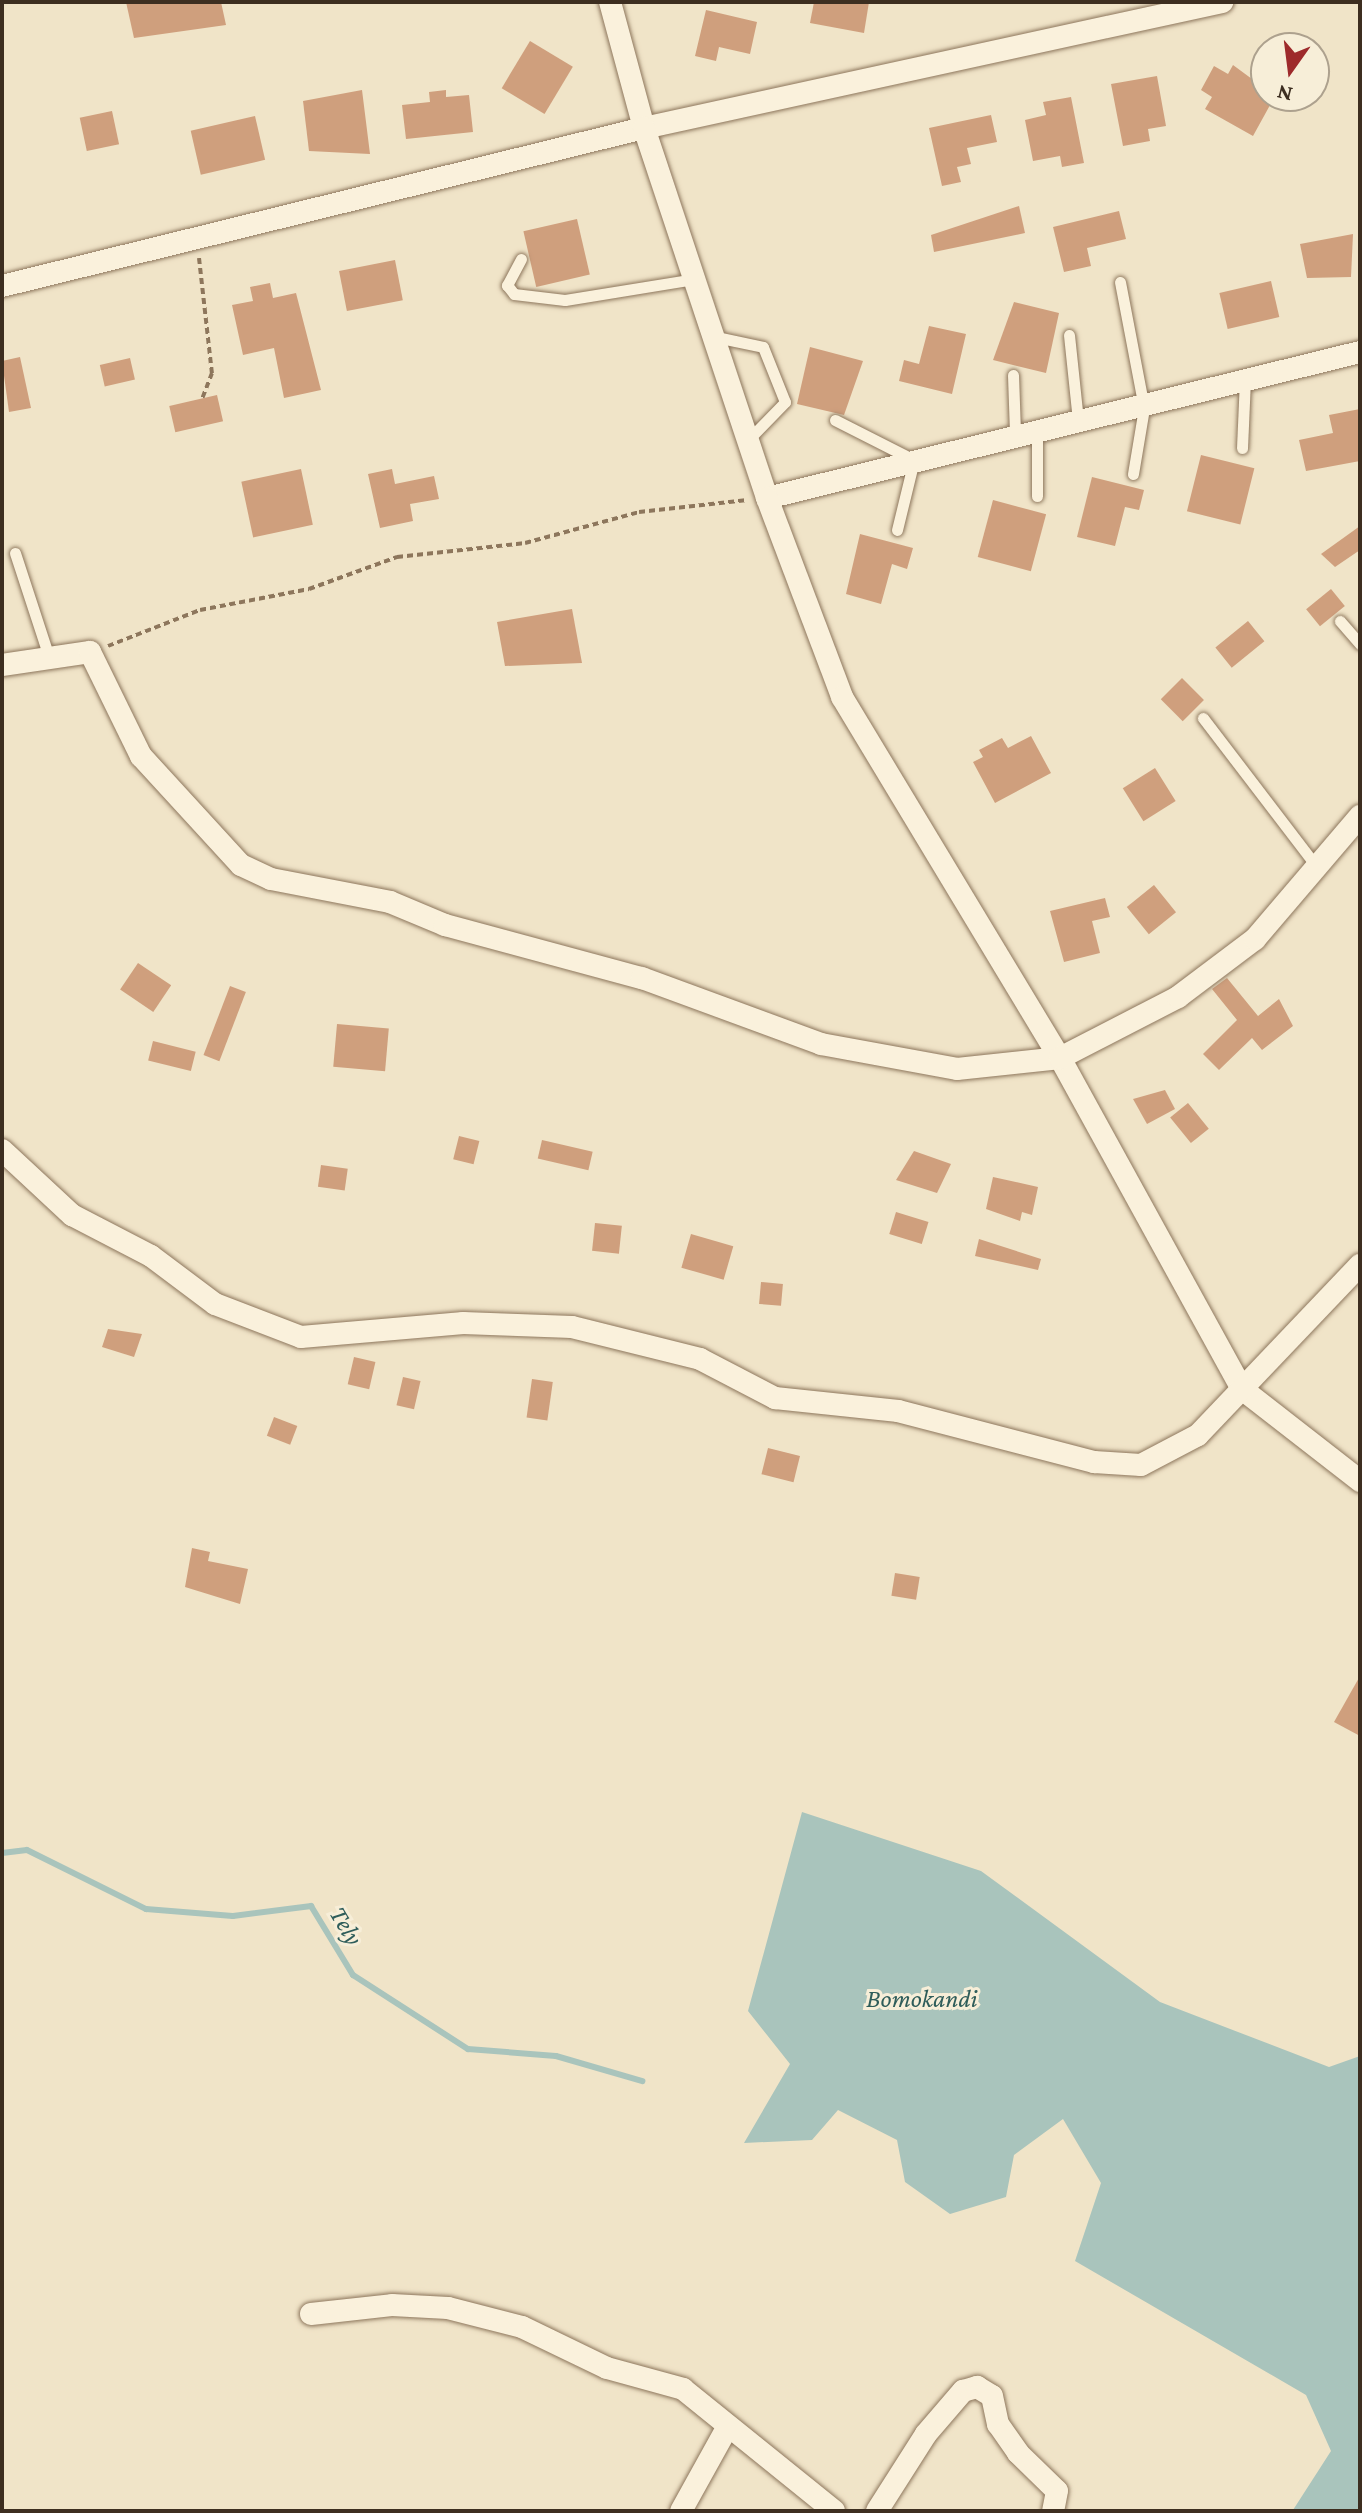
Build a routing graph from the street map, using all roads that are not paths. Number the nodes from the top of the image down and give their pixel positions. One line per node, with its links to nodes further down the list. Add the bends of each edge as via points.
1 (610, 2): 3 (street)
2 (1222, 2): 3 (street)
3 (644, 128): 5 (street); 7 (street)
4 (521, 259): 5 (lane, via 507,285 527,295 565,300)
5 (696, 279): 9 (street)
6 (1120, 282): 13 (lane)
7 (2, 286)
8 (1069, 335): 15 (lane)
9 (716, 337): 18 (street); 18 (lane, via 763,347 785,402)
10 (1360, 352): 12 (street)
11 (1013, 375): 17 (lane)
12 (1245, 375): 13 (street); 19 (lane)
13 (1144, 408): 15 (street); 21 (lane)
14 (835, 420): 20 (lane)
15 (1078, 420): 16 (street)
16 (1037, 427): 17 (street); 22 (lane)
17 (1015, 433): 20 (street)
18 (749, 439): 23 (street)
19 (1242, 448)
20 (914, 460): 23 (street); 24 (lane)
21 (1133, 474)
22 (1037, 496)
23 (767, 498): 33 (street, via 842,697)
24 (897, 530)
25 (15, 553): 28 (lane)
26 (1340, 621): 27 (lane)
27 (1360, 644)
28 (50, 660): 29 (street); 33 (street, via 90,652 141,756 241,865 271,879 390,902 879,1059 957,1069)
29 (2, 665)
30 (1203, 718): 32 (lane)
31 (1360, 816): 32 (street)
32 (1318, 867): 33 (street, via 1255,939 1215,970)
33 (1060, 1058): 36 (street)
34 (2, 1150): 36 (street, via 72,1215 151,1256 215,1304 301,1337 463,1323 572,1327 700,1359 775,1398 898,1411 1094,1462 1141,1465 1198,1435)
35 (1360, 1265): 36 (street)
36 (1242, 1389): 37 (street)
37 (1360, 1481)
38 (311, 2314): 39 (street, via 392,2305 448,2308 522,2327 607,2368 683,2389)
39 (727, 2428): 40 (street); 41 (street)
40 (681, 2511)
41 (834, 2511)
42 (877, 2511): 43 (street, via 926,2434 963,2391 977,2387 992,2396 998,2424 1018,2453 1057,2491)
43 (1053, 2511)

